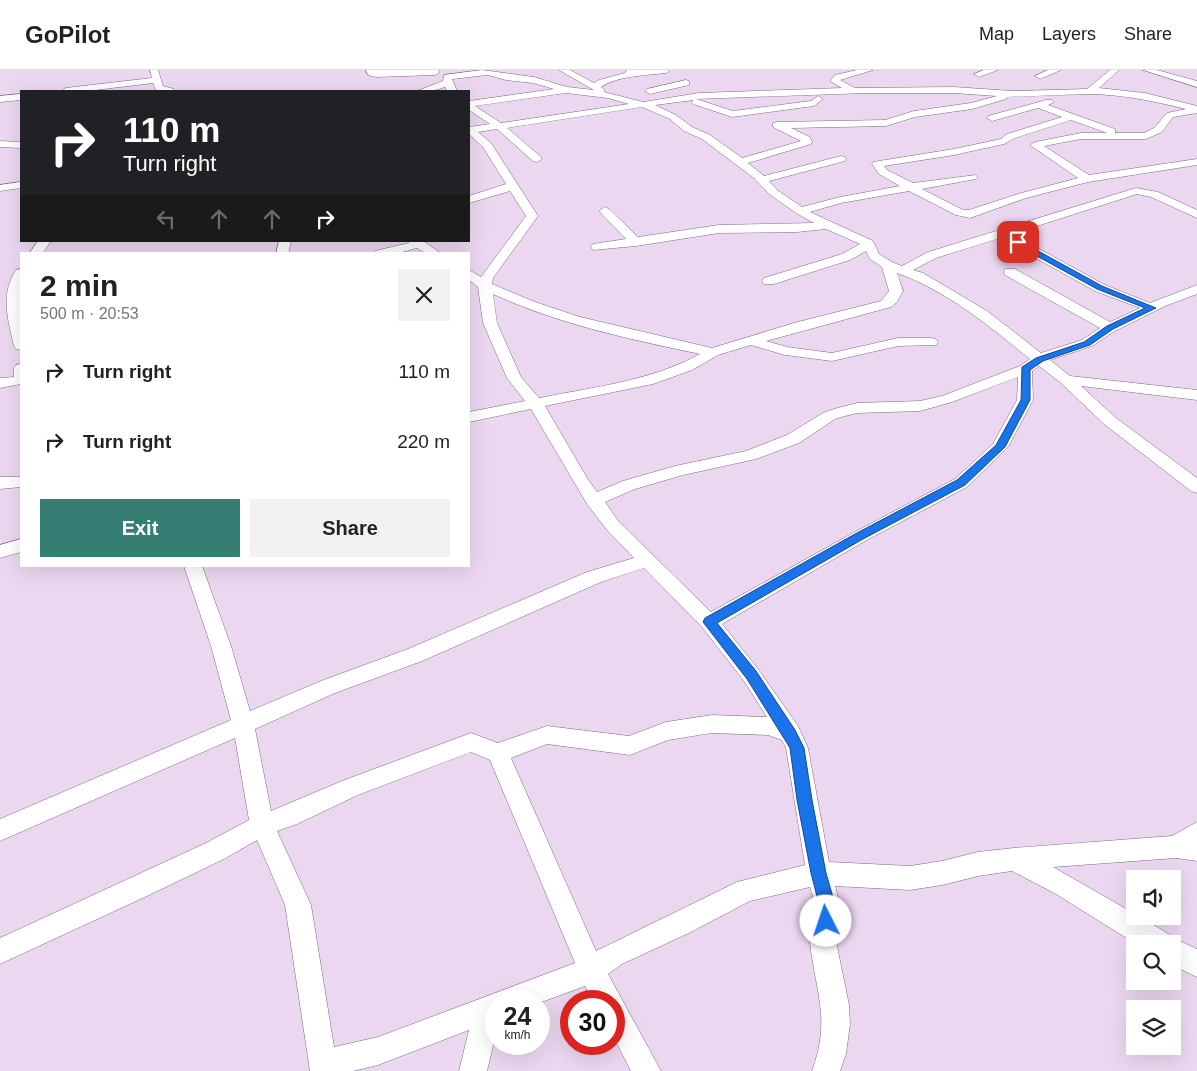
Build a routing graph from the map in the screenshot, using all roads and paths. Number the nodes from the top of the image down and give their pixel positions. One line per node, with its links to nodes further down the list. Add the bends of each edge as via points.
1 (154, 70): 16 (street)
2 (370, 70): 10 (street, via 376,74)
3 (563, 70): 19 (street)
4 (666, 70): 12 (street)
5 (869, 70): 25 (street, via 835,80)
6 (994, 70): 13 (street)
7 (1057, 70): 14 (street)
8 (1114, 70): 27 (street)
9 (1147, 70): 18 (street)
10 (433, 71): 15 (street)
11 (489, 71): 15 (street); 24 (street)
12 (630, 72): 19 (street)
13 (979, 74)
14 (1040, 76)
15 (447, 79): 22 (street, via 441,86); 23 (street)
16 (156, 80): 20 (street); 21 (street, via 159,88)
17 (686, 83): 33 (street)
18 (1197, 84)
19 (595, 87): 30 (street)
20 (74, 90)
21 (167, 90)
22 (426, 90)
23 (452, 90)
24 (566, 90): 30 (street); 35 (street)
25 (853, 91): 26 (street); 29 (street, via 954,90)
26 (813, 92): 34 (street); 34 (street, via 818,99 814,103 732,114)
27 (1089, 92): 28 (street); 39 (street, via 1145,96)
28 (1066, 93): 29 (street); 37 (street, via 1064,98)
29 (1012, 94): 51 (street, via 972,106 914,114 886,123 776,125 807,142)
30 (609, 95): 33 (street)
31 (20, 97): 32 (street)
32 (0, 99)
33 (622, 99): 36 (street)
34 (698, 99): 36 (street); 40 (street, via 694,108)
35 (470, 105)
36 (643, 105): 40 (street); 43 (street)
37 (1039, 105): 41 (street); 42 (street)
38 (470, 106): 43 (street)
39 (1197, 109): 46 (street, via 1170,115 1158,130 1146,136)
40 (674, 117): 51 (street)
41 (1071, 117): 46 (street); 58 (street, via 1004,141 877,164 883,172)
42 (992, 118)
43 (499, 126): 44 (street); 50 (street)
44 (470, 130)
45 (470, 131): 57 (street, via 486,145)
46 (1124, 136): 54 (street, via 1081,136 1035,145)
47 (0, 144): 48 (street)
48 (20, 145)
49 (841, 158): 55 (street)
50 (537, 159)
51 (740, 162): 55 (street)
52 (1197, 162): 54 (street)
53 (972, 177): 58 (street)
54 (1087, 179): 58 (street, via 970,214 960,213)
55 (762, 180): 61 (street)
56 (20, 185): 59 (street)
57 (514, 186): 60 (street); 78 (street, via 532,216 487,278)
58 (911, 186): 61 (street)
59 (0, 188)
60 (470, 200)
61 (800, 211): 64 (street)
62 (605, 212): 66 (street)
63 (1197, 214): 65 (street, via 1154,194 1136,191)
64 (827, 225): 66 (street, via 719,229); 68 (street)
65 (1001, 233): 73 (street, via 932,255); 80 (street, via 1100,288)
66 (636, 242): 69 (street)
67 (416, 243): 70 (street); 71 (street)
68 (869, 244): 72 (street, via 874,256); 77 (street, via 846,256)
69 (597, 247)
70 (386, 252)
71 (432, 252)
72 (887, 265): 73 (street); 82 (street, via 896,291 886,304)
73 (904, 271): 86 (street, via 933,284 982,314)
74 (1010, 272): 81 (street)
75 (20, 274): 83 (street, via 15,282 12,307)
76 (470, 275): 78 (street)
77 (769, 281)
78 (485, 287): 85 (street, via 598,327); 91 (street, via 490,323 514,378)
79 (1197, 289): 80 (street)
80 (1152, 308): 81 (street)
81 (1110, 328): 86 (street, via 1087,343)
82 (752, 341): 84 (street, via 785,351 832,357 898,342); 85 (street)
83 (20, 342)
84 (931, 342)
85 (713, 352): 91 (street, via 687,367 648,381)
86 (1032, 364): 88 (street); 96 (street, via 947,399 920,406 857,408 840,412 793,439 750,455 681,470 629,485); 101 (street, via 1026,400 1000,447 961,483)
87 (20, 376): 89 (street)
88 (1066, 380): 90 (street, via 1106,382); 95 (street, via 1110,420)
89 (0, 383)
90 (1197, 395)
91 (535, 403): 92 (street); 96 (street)
92 (470, 418)
93 (0, 482): 94 (street)
94 (20, 482)
95 (1197, 487)
96 (593, 500): 99 (street, via 613,526)
97 (20, 545): 98 (street)
98 (0, 552)
99 (648, 560): 101 (street); 102 (street, via 594,577 415,655 328,687)
100 (193, 567): 102 (street, via 221,646)
101 (709, 622): 103 (street, via 751,675)
102 (243, 724): 105 (street); 106 (street)
103 (790, 734): 104 (street, via 768,726 712,724 666,731 630,746 547,735); 110 (street, via 800,762)
104 (498, 753): 105 (street, via 471,742); 115 (street)
105 (262, 825): 112 (street, via 164,876); 121 (street, via 298,905)
106 (0, 830)
107 (1197, 833): 108 (street)
108 (1187, 848): 109 (street, via 1105,851)
109 (1014, 860): 110 (street, via 910,878); 111 (street, via 1065,886)
110 (819, 873): 115 (street, via 746,890 613,955); 124 (street, via 828,908 823,941 835,1004 835,1032)
111 (1146, 935)
112 (0, 951)
113 (1181, 955): 114 (street)
114 (1197, 964)
115 (590, 970): 116 (street); 117 (street)
116 (537, 990)
117 (602, 990)
118 (485, 1011): 121 (street, via 378,1051)
119 (485, 1026): 122 (street)
120 (625, 1032): 123 (street)
121 (324, 1067)
122 (473, 1071)
123 (647, 1071)
124 (826, 1071)

